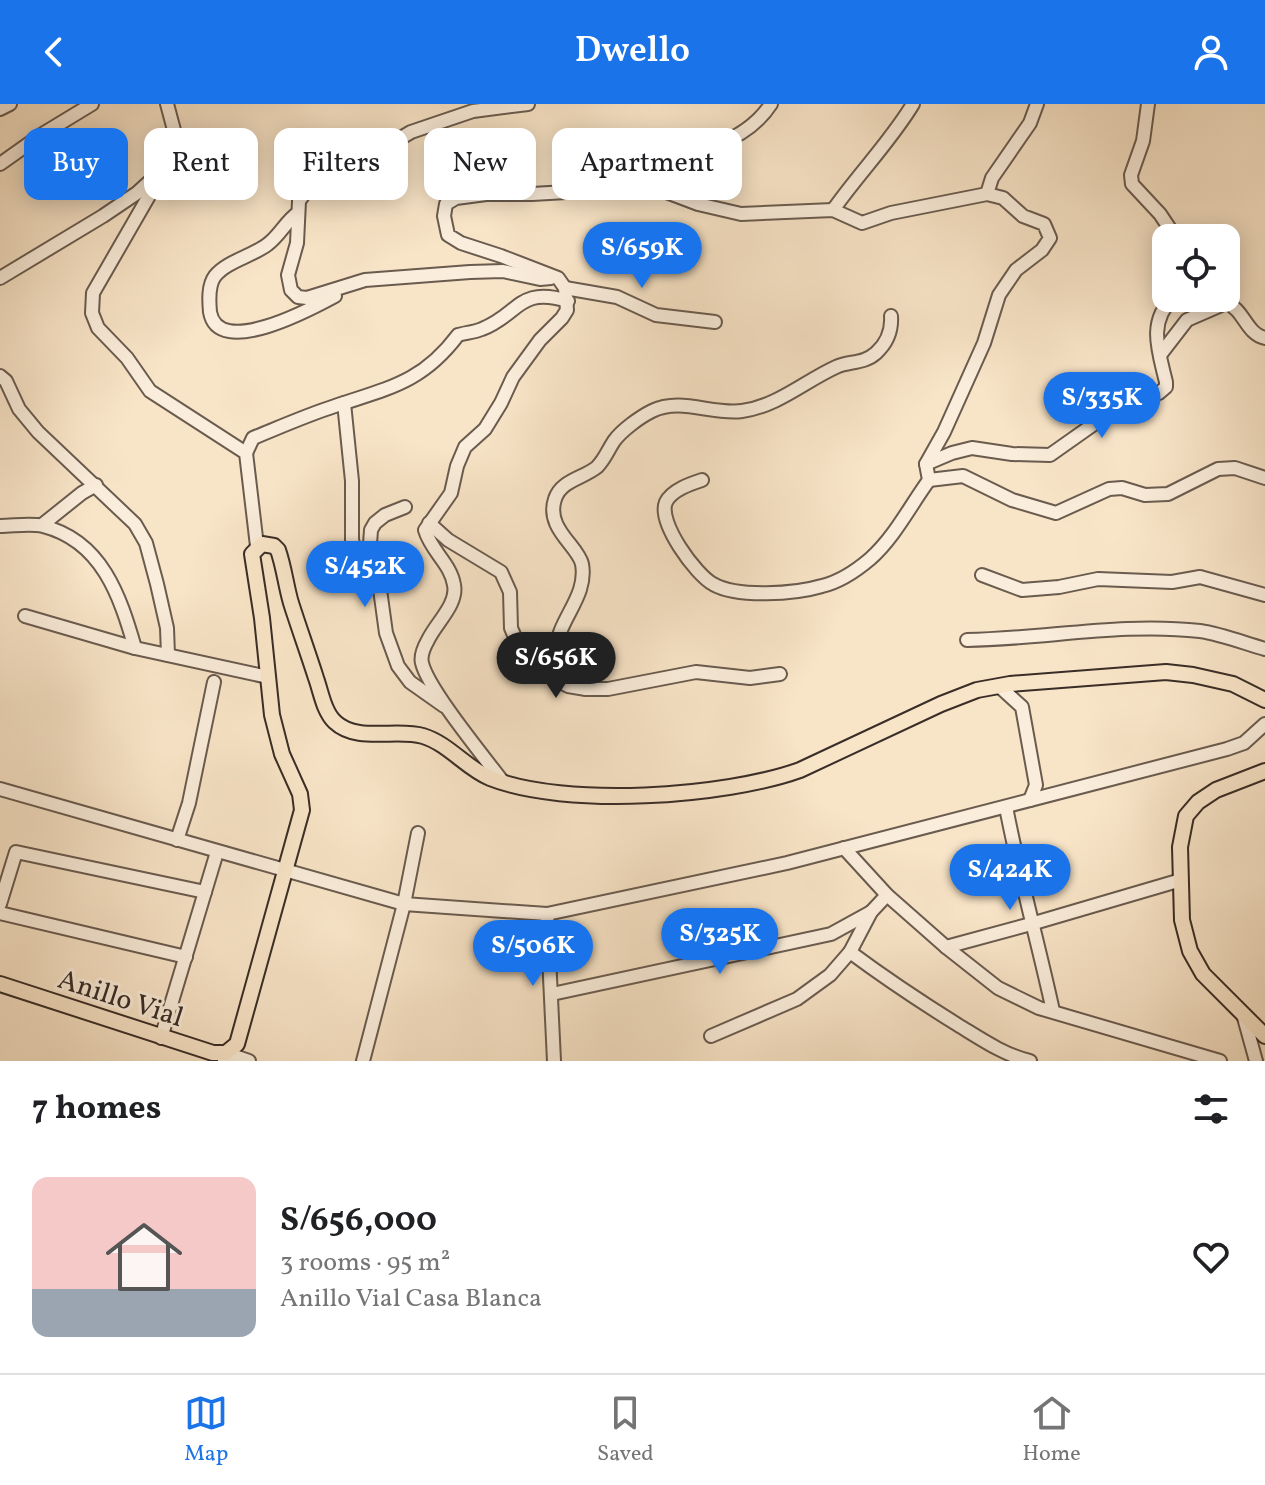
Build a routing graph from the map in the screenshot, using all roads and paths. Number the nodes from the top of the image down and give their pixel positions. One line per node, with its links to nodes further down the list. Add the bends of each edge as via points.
1 (10, 104): 10 (street)
2 (92, 104): 13 (street)
3 (167, 104): 11 (street)
4 (528, 104): 9 (street)
5 (771, 104): 12 (street, via 761,120)
6 (913, 104): 19 (street)
7 (1037, 104): 16 (street)
8 (1148, 104): 21 (street, via 1132,184)
9 (466, 108): 20 (street, via 367,158 340,166 309,187)
10 (0, 109)
11 (173, 128)
12 (742, 132)
13 (0, 164)
14 (144, 185): 22 (street)
15 (552, 192): 24 (street, via 456,198 446,204 444,216 448,235 461,243)
16 (987, 194): 19 (street, via 862,223); 33 (street, via 1044,224 1050,238 1016,270 999,295 984,343)
17 (147, 200): 32 (street, via 93,293 92,313 98,328 150,391)
18 (687, 200): 19 (street, via 741,214)
19 (833, 210)
20 (298, 213): 23 (street, via 288,275 291,290 307,298); 23 (street, via 268,244 217,274 209,295 213,322 233,334 254,330 301,314)
21 (1167, 224)
22 (0, 278)
23 (346, 286): 24 (street, via 365,280 503,271)
24 (564, 289): 27 (street, via 617,297 656,315); 31 (street, via 531,297 484,329 458,335 419,373); 39 (street, via 567,310 513,377 485,429 465,447 451,493)
25 (1162, 312): 29 (street, via 1155,335)
26 (891, 316): 55 (street, via 887,338 868,359 839,365 799,390 744,410 677,405 653,410 618,437 598,466 563,486 555,497 556,521 581,560 583,578 556,650)
27 (715, 322)
28 (1265, 338): 29 (street, via 1226,303 1187,320)
29 (1160, 355): 33 (street, via 1166,382 1159,393 1118,407 1050,455 972,448)
30 (0, 376): 37 (street, via 38,432)
31 (344, 403): 32 (street, via 253,438); 43 (street, via 352,540 358,561)
32 (246, 453): 42 (street)
33 (926, 464): 36 (street)
34 (1265, 478): 36 (street, via 1235,468 1218,469 1168,494 1109,489 1056,513 1012,500 963,476)
35 (702, 480): 36 (street, via 681,488 666,502 665,518 676,542 711,584 774,592 835,582 872,557)
36 (929, 480)
37 (96, 485): 40 (street); 50 (street, via 135,524 146,543 167,628)
38 (405, 507): 43 (street, via 385,515 371,530)
39 (429, 523): 55 (street, via 501,572 510,592 511,628 535,665 568,686); 57 (street, via 427,538 455,587 452,602 423,649 422,663)
40 (42, 525): 41 (street); 48 (street, via 84,546 107,571 123,603)
41 (0, 526)
42 (257, 546): 52 (main road, via 252,562); 60 (main road, via 268,544 278,550 300,632 334,721 357,731 425,736)
43 (378, 575): 57 (street, via 386,633 398,666 410,682)
44 (982, 575): 45 (street, via 1022,590 1098,579 1172,582 1200,577)
45 (1265, 595)
46 (25, 616): 48 (street)
47 (967, 640): 49 (street, via 1149,628 1203,631)
48 (135, 648): 50 (street)
49 (1265, 649)
50 (168, 655): 52 (street)
51 (780, 674): 55 (street, via 750,678 696,672)
52 (268, 677): 68 (main road, via 277,736 302,810)
53 (214, 682): 65 (street)
54 (999, 686): 56 (main road, via 1166,672 1233,684); 60 (main road, via 941,704 770,781 699,792 575,795); 62 (street, via 1022,707 1036,785)
55 (586, 689)
56 (1265, 700)
57 (450, 711): 60 (street)
58 (1265, 724): 62 (street, via 1236,746)
59 (1265, 771): 69 (main road, via 1216,790 1186,816)
60 (503, 782)
61 (0, 789): 65 (street)
62 (1030, 800): 63 (street)
63 (1006, 807): 66 (street); 77 (street)
64 (418, 833): 73 (street)
65 (177, 840): 67 (street)
66 (844, 848): 71 (street); 76 (street)
67 (217, 852): 68 (street); 70 (street)
68 (285, 871): 73 (street); 88 (main road, via 239,1038)
69 (1181, 880): 77 (street); 84 (main road, via 1182,920 1190,951 1203,974)
70 (205, 892): 72 (street, via 16,852); 80 (street)
71 (887, 895): 74 (street); 78 (street)
72 (0, 904)
73 (404, 904): 76 (street); 90 (street)
74 (871, 912): 79 (street); 82 (street, via 831,934)
75 (0, 913): 80 (street)
76 (547, 914): 82 (street)
77 (1031, 924): 78 (street); 83 (street)
78 (946, 947): 83 (street, via 998,988)
79 (850, 952): 85 (street, via 797,999); 92 (street, via 972,1034)
80 (186, 957): 87 (street)
81 (0, 984): 87 (main road, Anillo Vial)
82 (552, 994): 91 (street)
83 (1053, 1011): 93 (street)
84 (1242, 1011): 86 (main road); 94 (street)
85 (711, 1036)
86 (1265, 1036)
87 (161, 1038): 88 (main road, Anillo Vial)
88 (225, 1057): 89 (street)
89 (249, 1061)
90 (363, 1061)
91 (554, 1061)
92 (1030, 1061)
93 (1220, 1061)
94 (1256, 1061)

